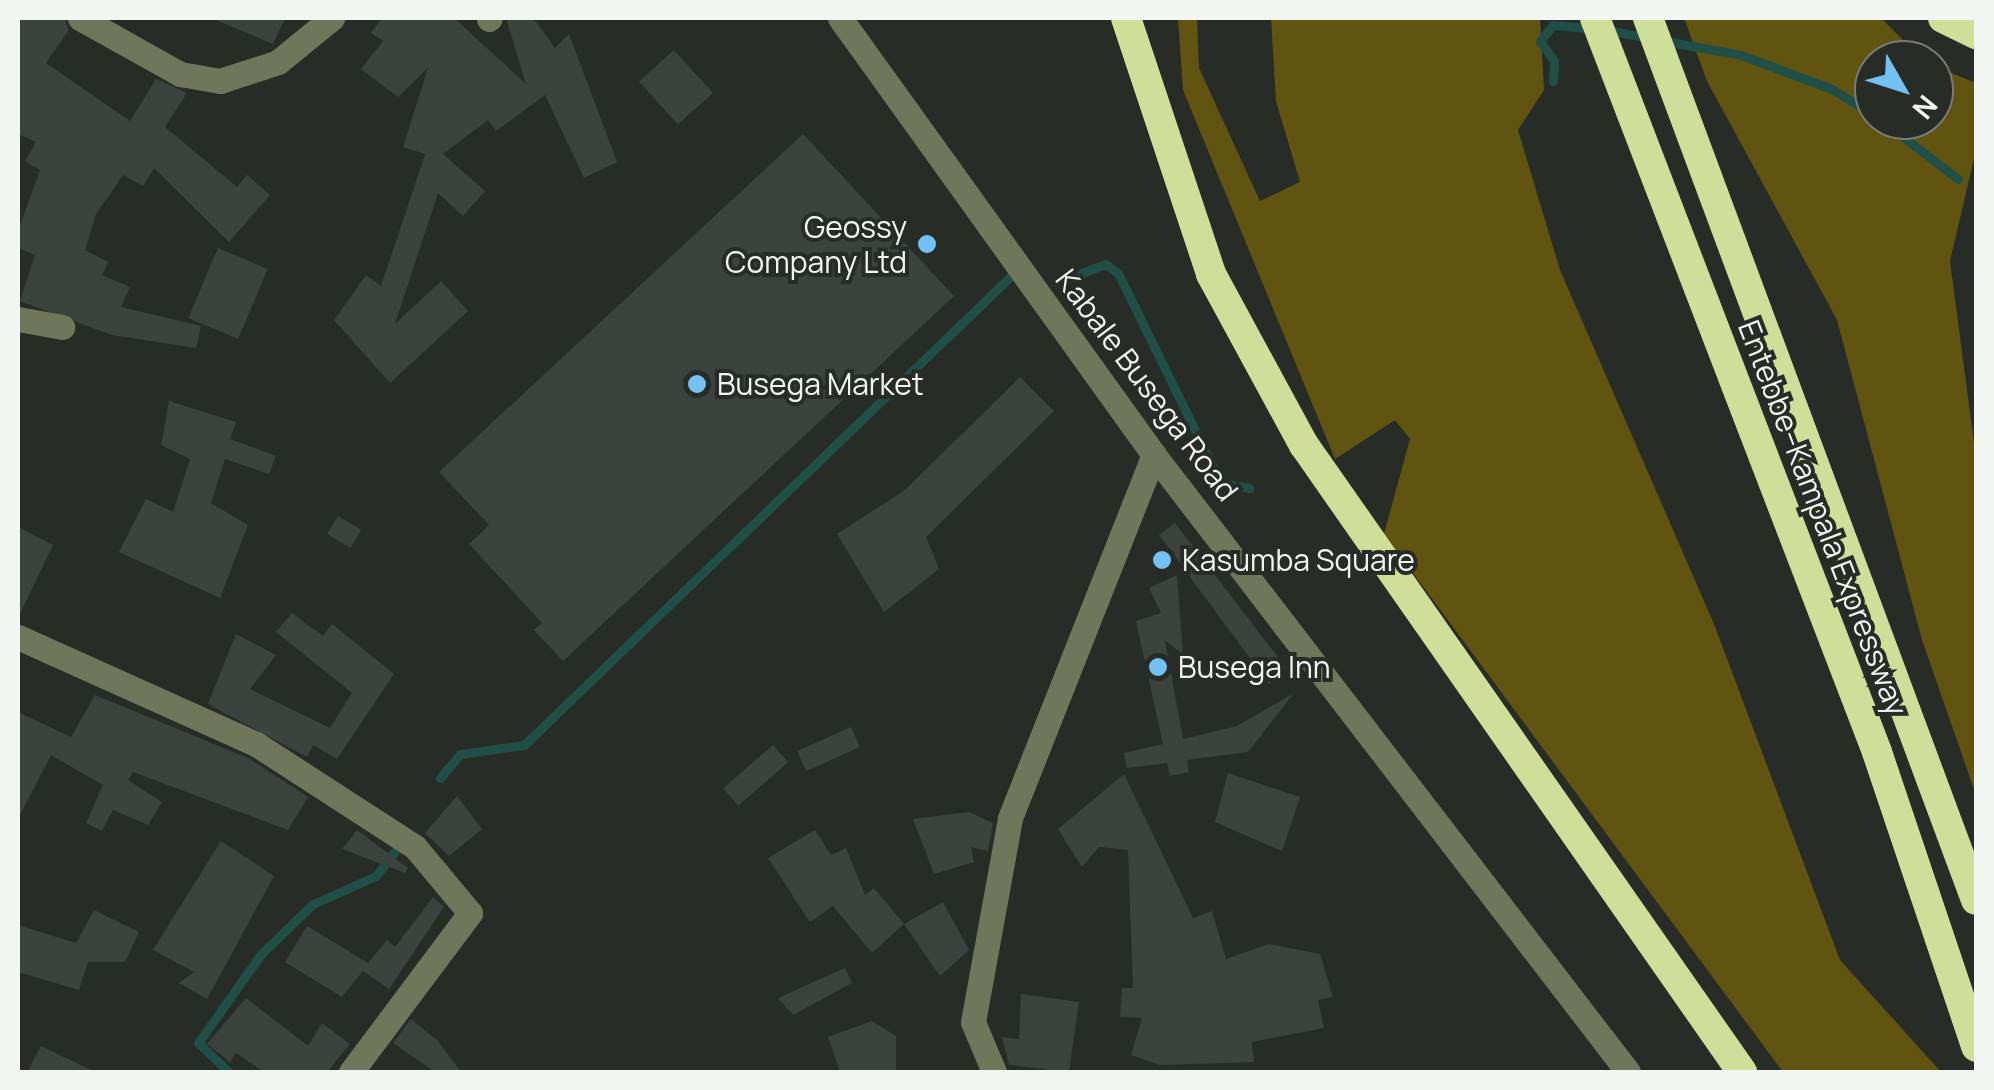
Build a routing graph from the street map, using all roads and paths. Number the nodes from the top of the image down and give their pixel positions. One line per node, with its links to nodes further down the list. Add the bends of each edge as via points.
1 (80, 18): 2 (street, via 180,74 220,81 278,62)
2 (332, 18)
3 (840, 18): 11 (street, Kabale Busega Road)
4 (1126, 18): 18 (highway, via 1211,274 1304,445)
5 (1595, 18): 14 (highway, Entebbe–Kampala Expressway, via 1877,752)
6 (1648, 18): 13 (highway, Entebbe–Kampala Expressway)
7 (1943, 18): 8 (highway)
8 (1976, 34)
9 (18, 319): 10 (street)
10 (62, 327)
11 (1154, 455): 16 (street, via 1010,818 973,1022); 17 (street, Kabale Busega Road)
12 (18, 637): 15 (street, via 256,744 415,847 470,913)
13 (1976, 900)
14 (1976, 1047)
15 (351, 1072)
16 (994, 1072)
17 (1628, 1072)
18 (1742, 1072)

